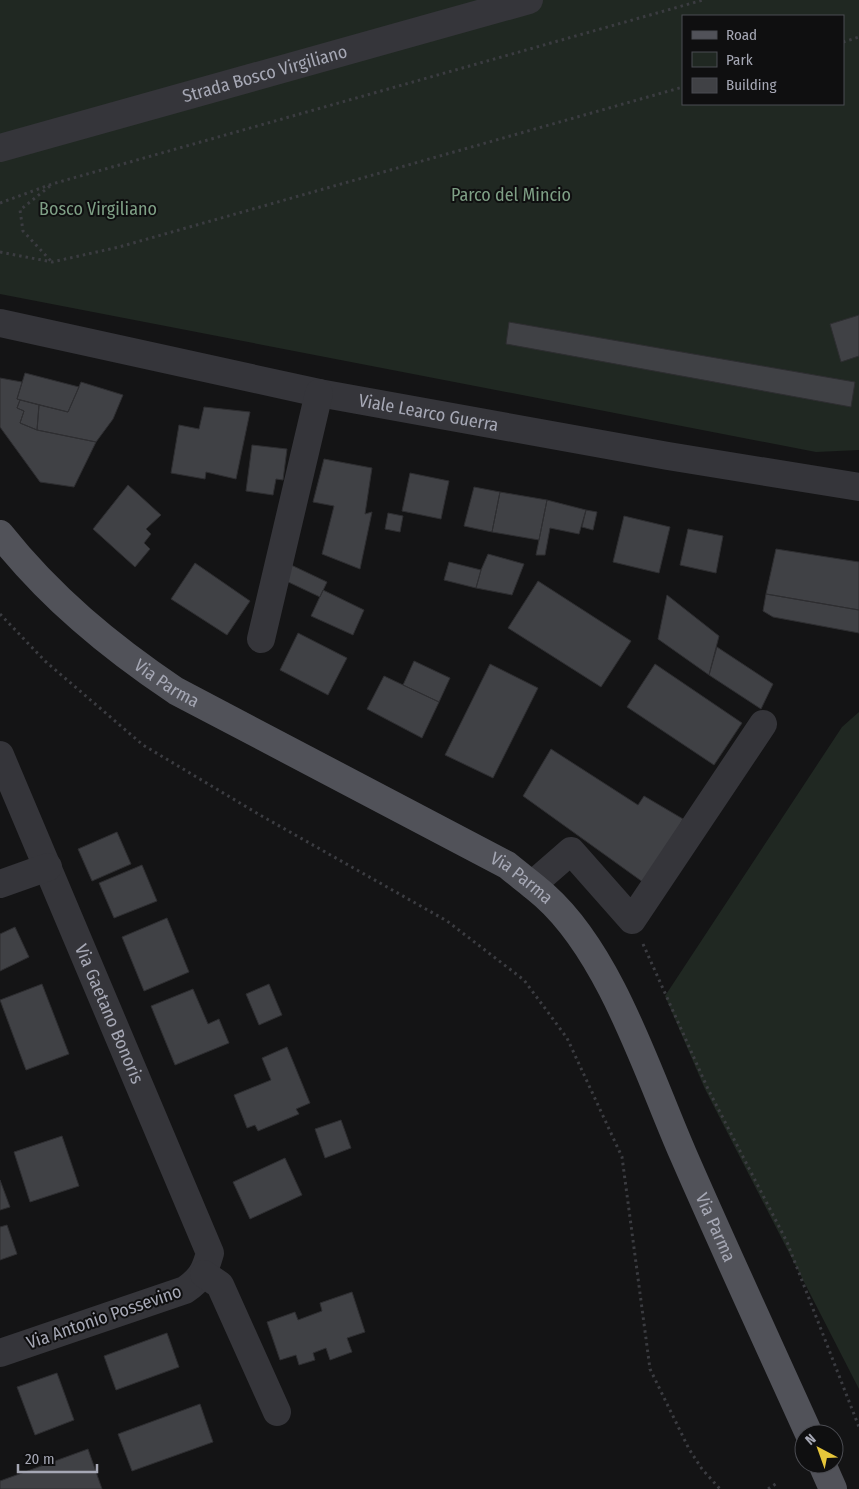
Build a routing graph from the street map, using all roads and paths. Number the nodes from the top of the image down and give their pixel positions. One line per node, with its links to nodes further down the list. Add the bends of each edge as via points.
1 (529, 0): 6 (street, Strada Bosco Virgiliano)
2 (703, 0): 7 (path)
3 (859, 37): 4 (path)
4 (844, 42)
5 (682, 87): 10 (path, via 119,247)
6 (0, 148)
7 (52, 184): 8 (path); 10 (path, via 20,210 23,231)
8 (0, 202)
9 (0, 252): 10 (path)
10 (52, 262)
11 (0, 323): 12 (street, Viale Learco Guerra)
12 (319, 393): 13 (street, Viale Learco Guerra); 16 (street)
13 (859, 487)
14 (0, 534): 21 (main road, Via Parma, via 51,593 90,628 176,691 466,842 507,865)
15 (0, 614): 30 (path, via 45,661 143,745 447,921 524,980 567,1038 622,1157 650,1368 689,1449)
16 (262, 639)
17 (763, 724): 22 (street)
18 (0, 755): 19 (street, Via Gaetano Bonoris)
19 (48, 867): 20 (street); 23 (street, Via Gaetano Bonoris, via 210,1253)
20 (0, 884)
21 (532, 885): 22 (street, via 571,851); 26 (main road, Via Parma, via 568,921 617,999)
22 (632, 920): 27 (path, via 708,1089 787,1242)
23 (204, 1274): 24 (street, Via Antonio Possevino, via 185,1290); 25 (street, via 220,1285)
24 (0, 1353)
25 (277, 1412)
26 (804, 1424)
27 (859, 1427)
28 (826, 1474): 32 (main road)
29 (777, 1483): 31 (path)
30 (720, 1489)
31 (768, 1489)
32 (833, 1489)

